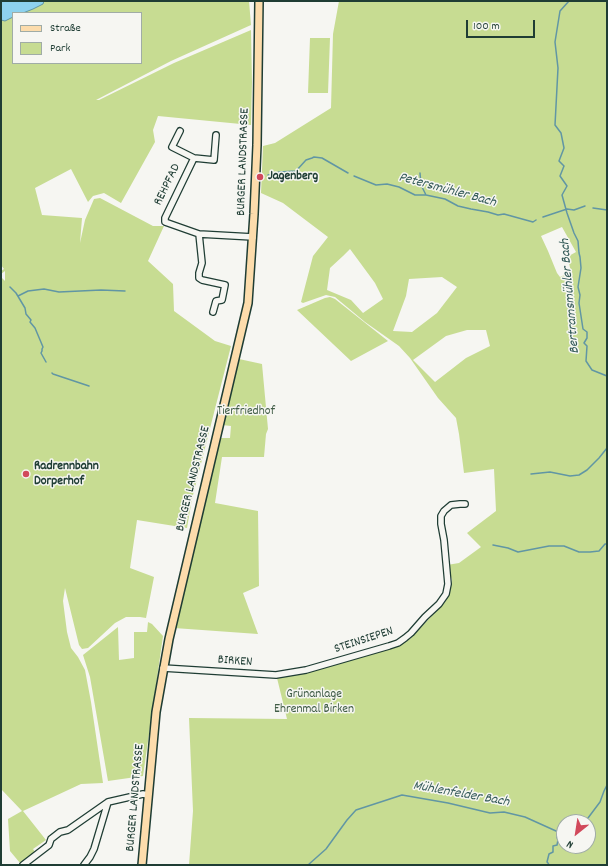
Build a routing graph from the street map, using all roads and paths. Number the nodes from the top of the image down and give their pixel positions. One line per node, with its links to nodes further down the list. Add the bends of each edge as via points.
1 (259, 1): 6 (main road, BURGER LANDSTRASSE)
2 (180, 131): 4 (street, REHPFAD, via 172,147)
3 (216, 135): 4 (street, via 214,160)
4 (194, 158): 5 (street, REHPFAD, via 164,220)
5 (199, 234): 6 (street, REHPFAD); 7 (street, via 202,263 199,278 225,285 222,300 216,301)
6 (253, 237): 9 (main road, BURGER LANDSTRASSE, via 247,310 174,612)
7 (213, 312)
8 (464, 504): 10 (street, STEINSIEPEN, via 451,505 441,516 448,587 439,604 398,643)
9 (163, 668): 10 (street, BIRKEN, via 276,675); 11 (main road, BURGER LANDSTRASSE)
10 (306, 670)
11 (148, 795): 12 (street); 16 (main road, BURGER LANDSTRASSE)
12 (108, 802): 13 (street, via 68,830 60,832); 15 (street, via 94,849)
13 (30, 862): 14 (street)
14 (22, 864)
15 (84, 865)
16 (142, 865)

